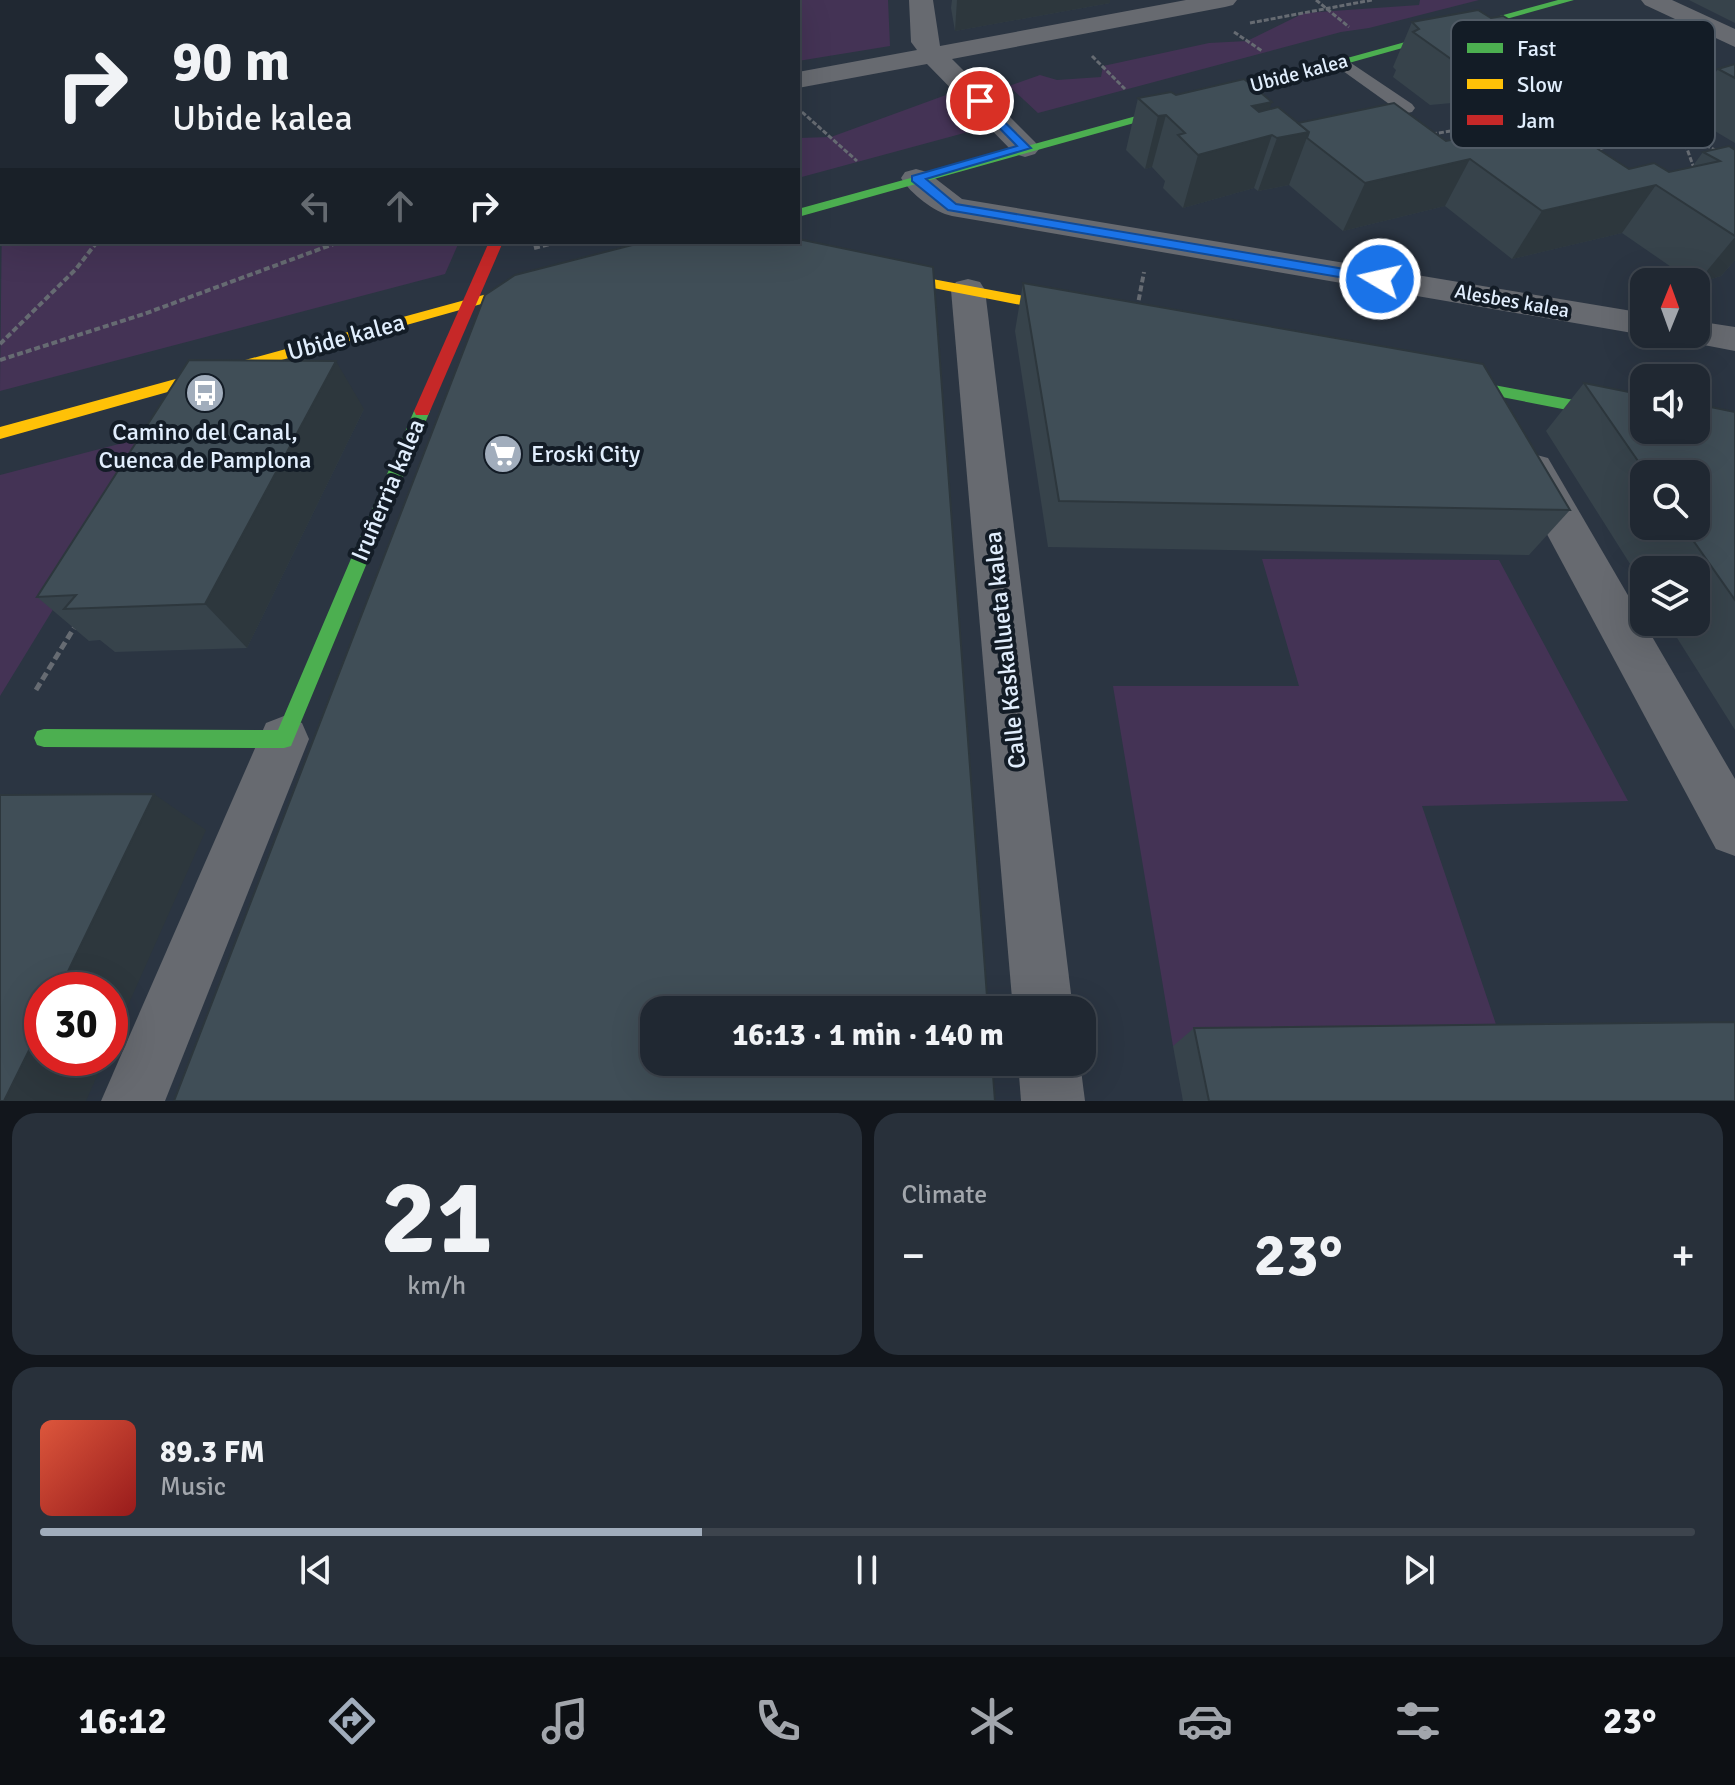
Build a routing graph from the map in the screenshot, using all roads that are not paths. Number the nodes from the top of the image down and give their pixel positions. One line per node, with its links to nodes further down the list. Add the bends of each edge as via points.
1 (921, 0): 10 (street, via 924,42)
2 (1225, 0): 10 (street)
3 (1569, 0): 5 (street, Ubide kalea)
4 (1653, 0): 6 (street)
5 (1495, 20)
6 (1695, 20)
7 (1715, 29): 9 (street)
8 (1451, 32): 11 (street, Ubide kalea)
9 (1735, 39)
10 (933, 55): 12 (street); 16 (street)
11 (1342, 62): 13 (street, Ubide kalea); 15 (lane, via 1406,108)
12 (800, 80)
13 (1220, 95): 14 (lane); 16 (street, Ubide kalea)
14 (1241, 113)
15 (1354, 120)
16 (1025, 148): 17 (street, Ubide kalea)
17 (916, 178): 18 (street, Ubide kalea); 25 (street, Alesbes kalea, via 952,207)
18 (800, 212)
19 (495, 244): 23 (street, Iruñerria kalea)
20 (785, 244): 21 (street, via 805,259)
21 (968, 290): 24 (street); 35 (street, Calle Kaskallueta kalea)
22 (499, 295): 23 (street, Ubide kalea)
23 (469, 303): 31 (street, Ubide kalea); 33 (street, Iruñerria kalea)
24 (1135, 322)
25 (1630, 322)
26 (1710, 335): 27 (street)
27 (1735, 339)
28 (1415, 375): 29 (street)
29 (1489, 389): 30 (street); 34 (street)
30 (1630, 416)
31 (0, 433)
32 (44, 738): 33 (street)
33 (284, 739): 37 (street, Iruñerria kalea)
34 (1735, 830)
35 (1042, 996)
36 (1050, 1076): 38 (street)
37 (133, 1101)
38 (1053, 1101)

